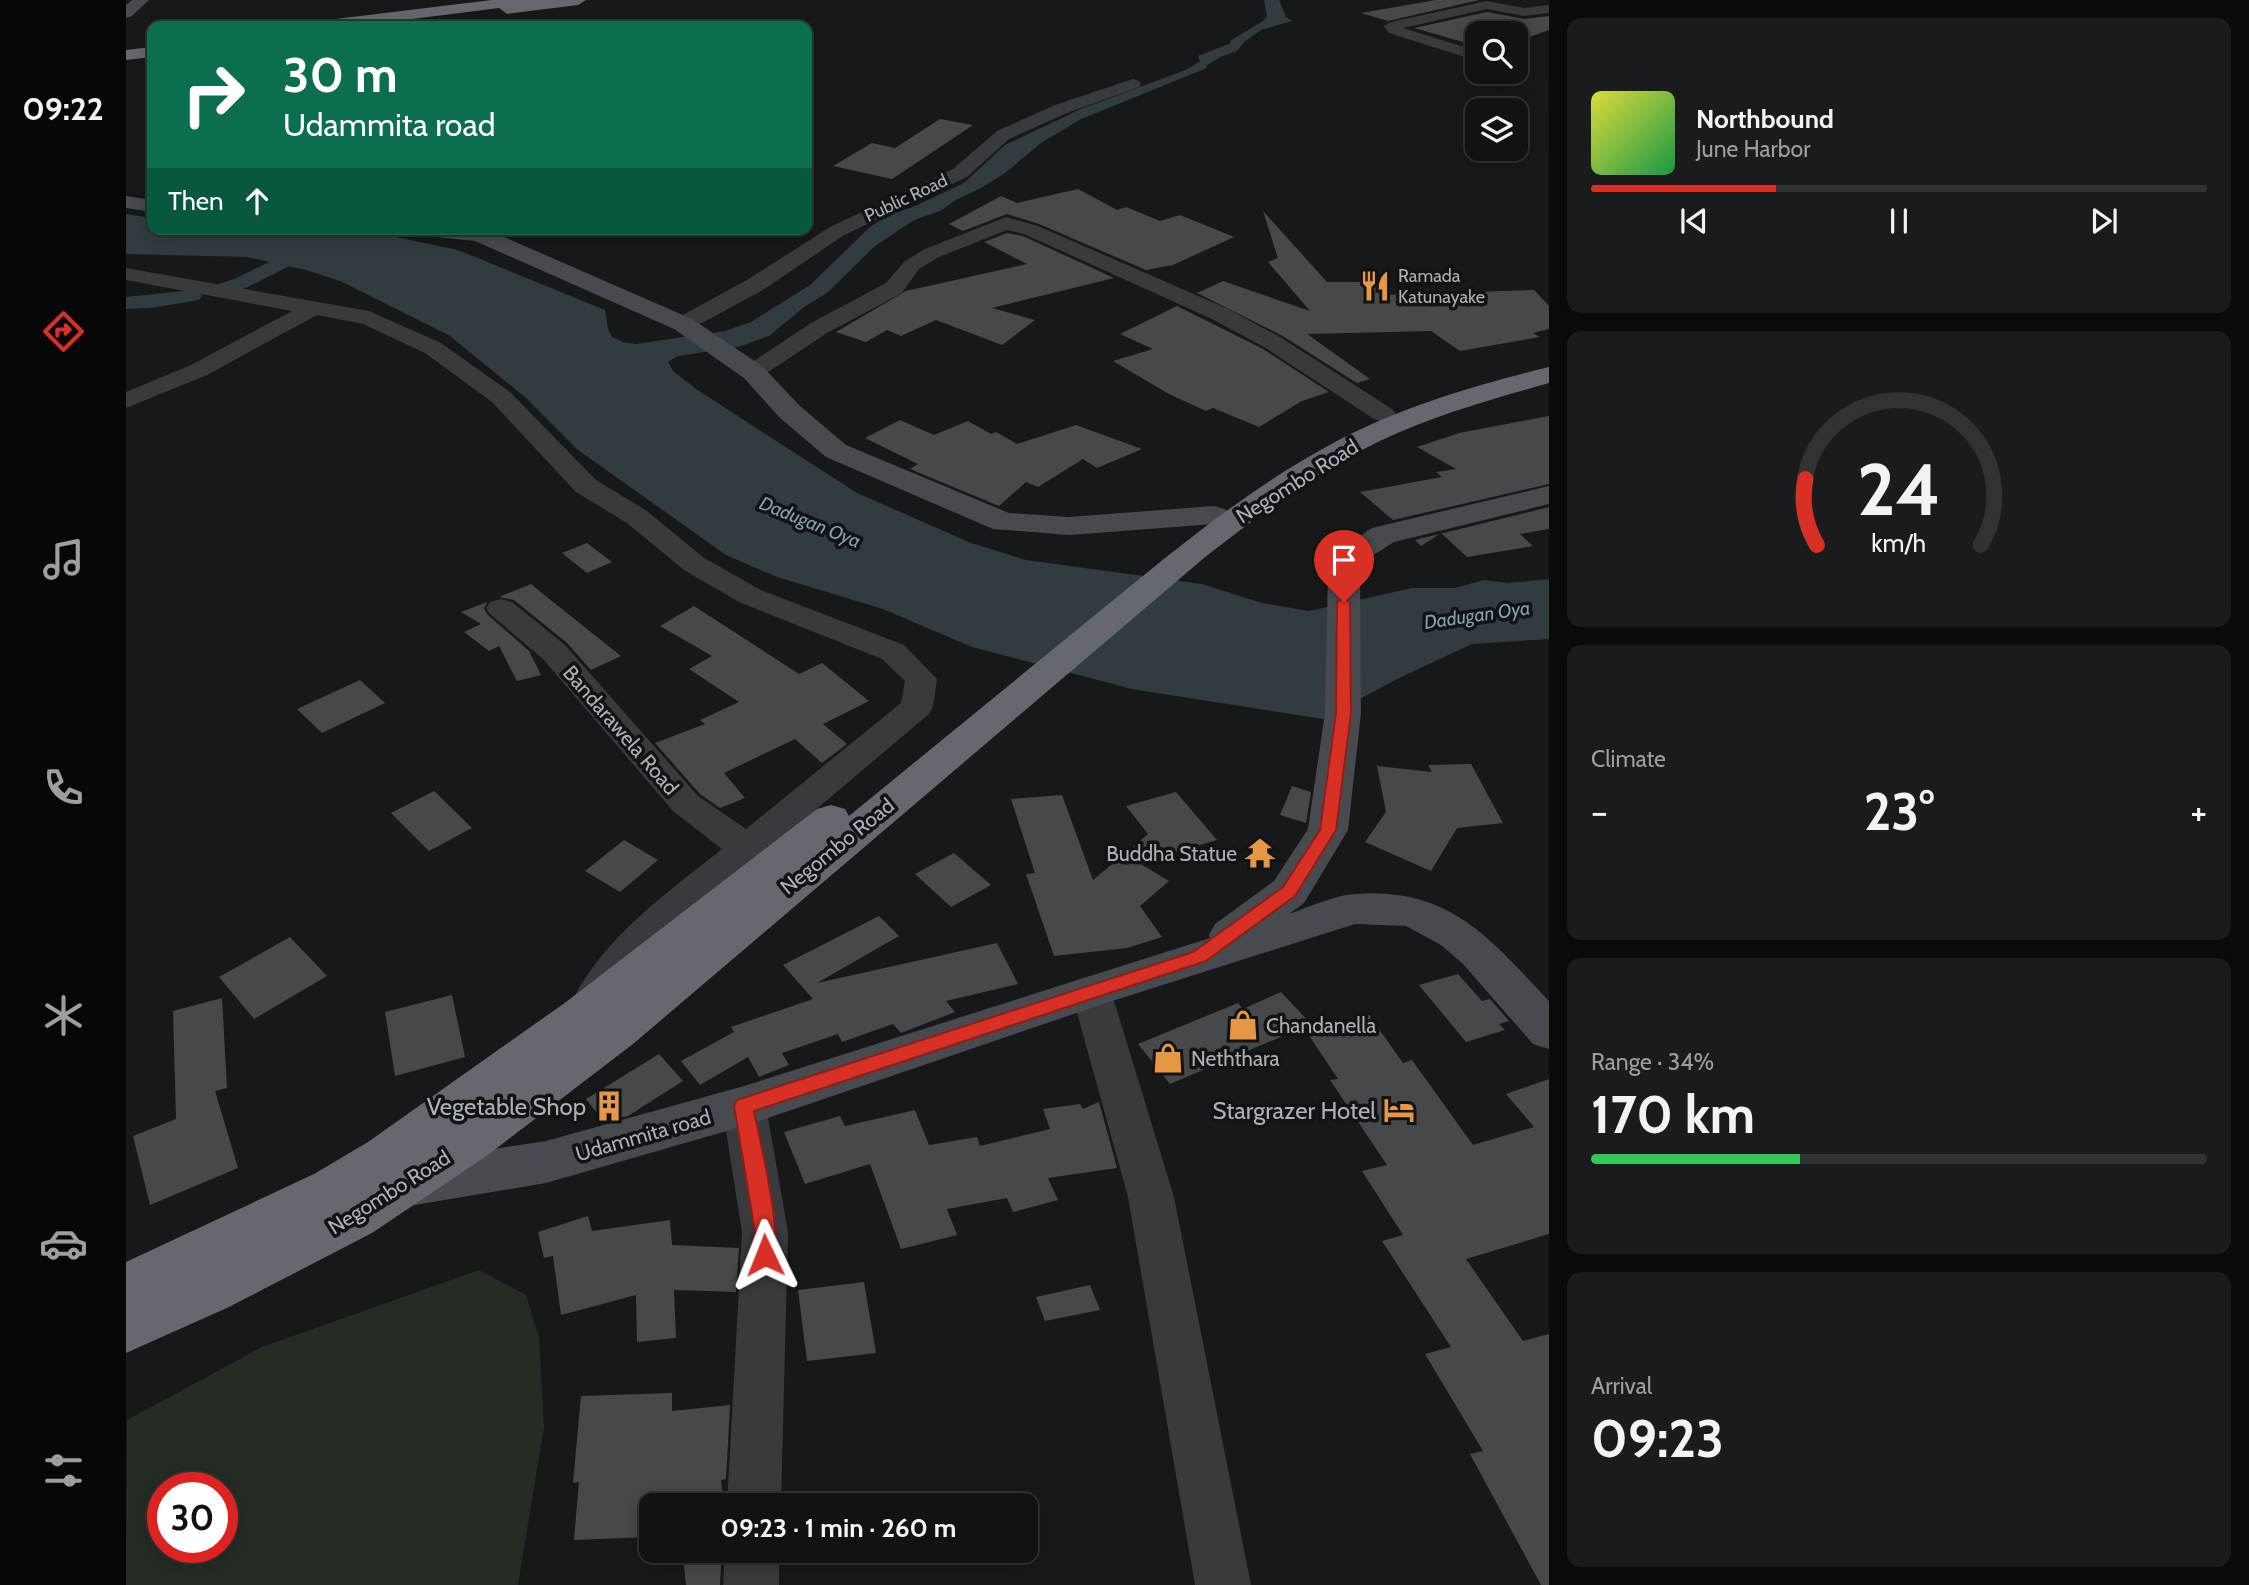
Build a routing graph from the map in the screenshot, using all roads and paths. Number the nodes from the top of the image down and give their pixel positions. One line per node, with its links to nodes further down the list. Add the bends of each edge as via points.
1 (141, 0): 5 (street)
2 (530, 0): 6 (highway)
3 (578, 0): 7 (highway)
4 (1549, 9): 10 (street, via 1524,12 1487,5 1391,26)
5 (126, 13)
6 (360, 21)
7 (409, 21)
8 (147, 47): 9 (highway)
9 (126, 49)
10 (1465, 52)
11 (147, 53): 12 (highway)
12 (126, 55)
13 (1133, 83): 19 (street, Public Road, via 1003,135 960,173 837,231)
14 (126, 202): 15 (street)
15 (147, 205)
16 (480, 235): 19 (street)
17 (126, 274): 18 (street)
18 (315, 307): 23 (street, via 199,370); 30 (street, via 369,318 433,348 501,397 586,486 637,517 694,564 750,596 893,652 921,679 917,706)
19 (689, 328): 21 (street)
20 (1549, 363): 24 (highway, Negombo Road)
21 (744, 366): 24 (street, via 894,288 912,265 932,253 1006,223 1220,314); 26 (street, via 836,451 1004,522 1069,526)
22 (1549, 375): 27 (highway, Negombo Road, via 1435,410 1374,435)
23 (126, 401)
24 (1383, 414): 26 (highway, Negombo Road, via 1313,449)
25 (1549, 495): 31 (street, via 1383,535 1353,555 1344,574 1343,713 1328,830 1289,892)
26 (1214, 515): 27 (highway, Negombo Road)
27 (1184, 548): 29 (highway, Negombo Road)
28 (501, 608): 30 (street, Bandarawela Road, via 554,652 685,804)
29 (1009, 692): 33 (highway, Negombo Road); 36 (highway, Negombo Road, via 617,1031)
30 (746, 848): 33 (street, via 638,938)
31 (1200, 957): 32 (street, Udammita road); 34 (street, Udammita road, via 1353,909 1406,911 1456,934)
32 (1091, 990): 35 (street, Udammita road); 43 (street, via 1151,1197)
33 (582, 1014): 37 (highway, Negombo Road, via 385,1157)
34 (1549, 1031)
35 (744, 1106): 36 (street, Udammita road, via 546,1162); 40 (street, via 765,1232)
36 (405, 1185): 37 (street, Udammita road); 39 (highway, Negombo Road, via 354,1217)
37 (332, 1189): 38 (highway, Negombo Road)
38 (126, 1289)
39 (126, 1328)
40 (754, 1493)
41 (752, 1563): 42 (street)
42 (751, 1585)
43 (1223, 1585)

